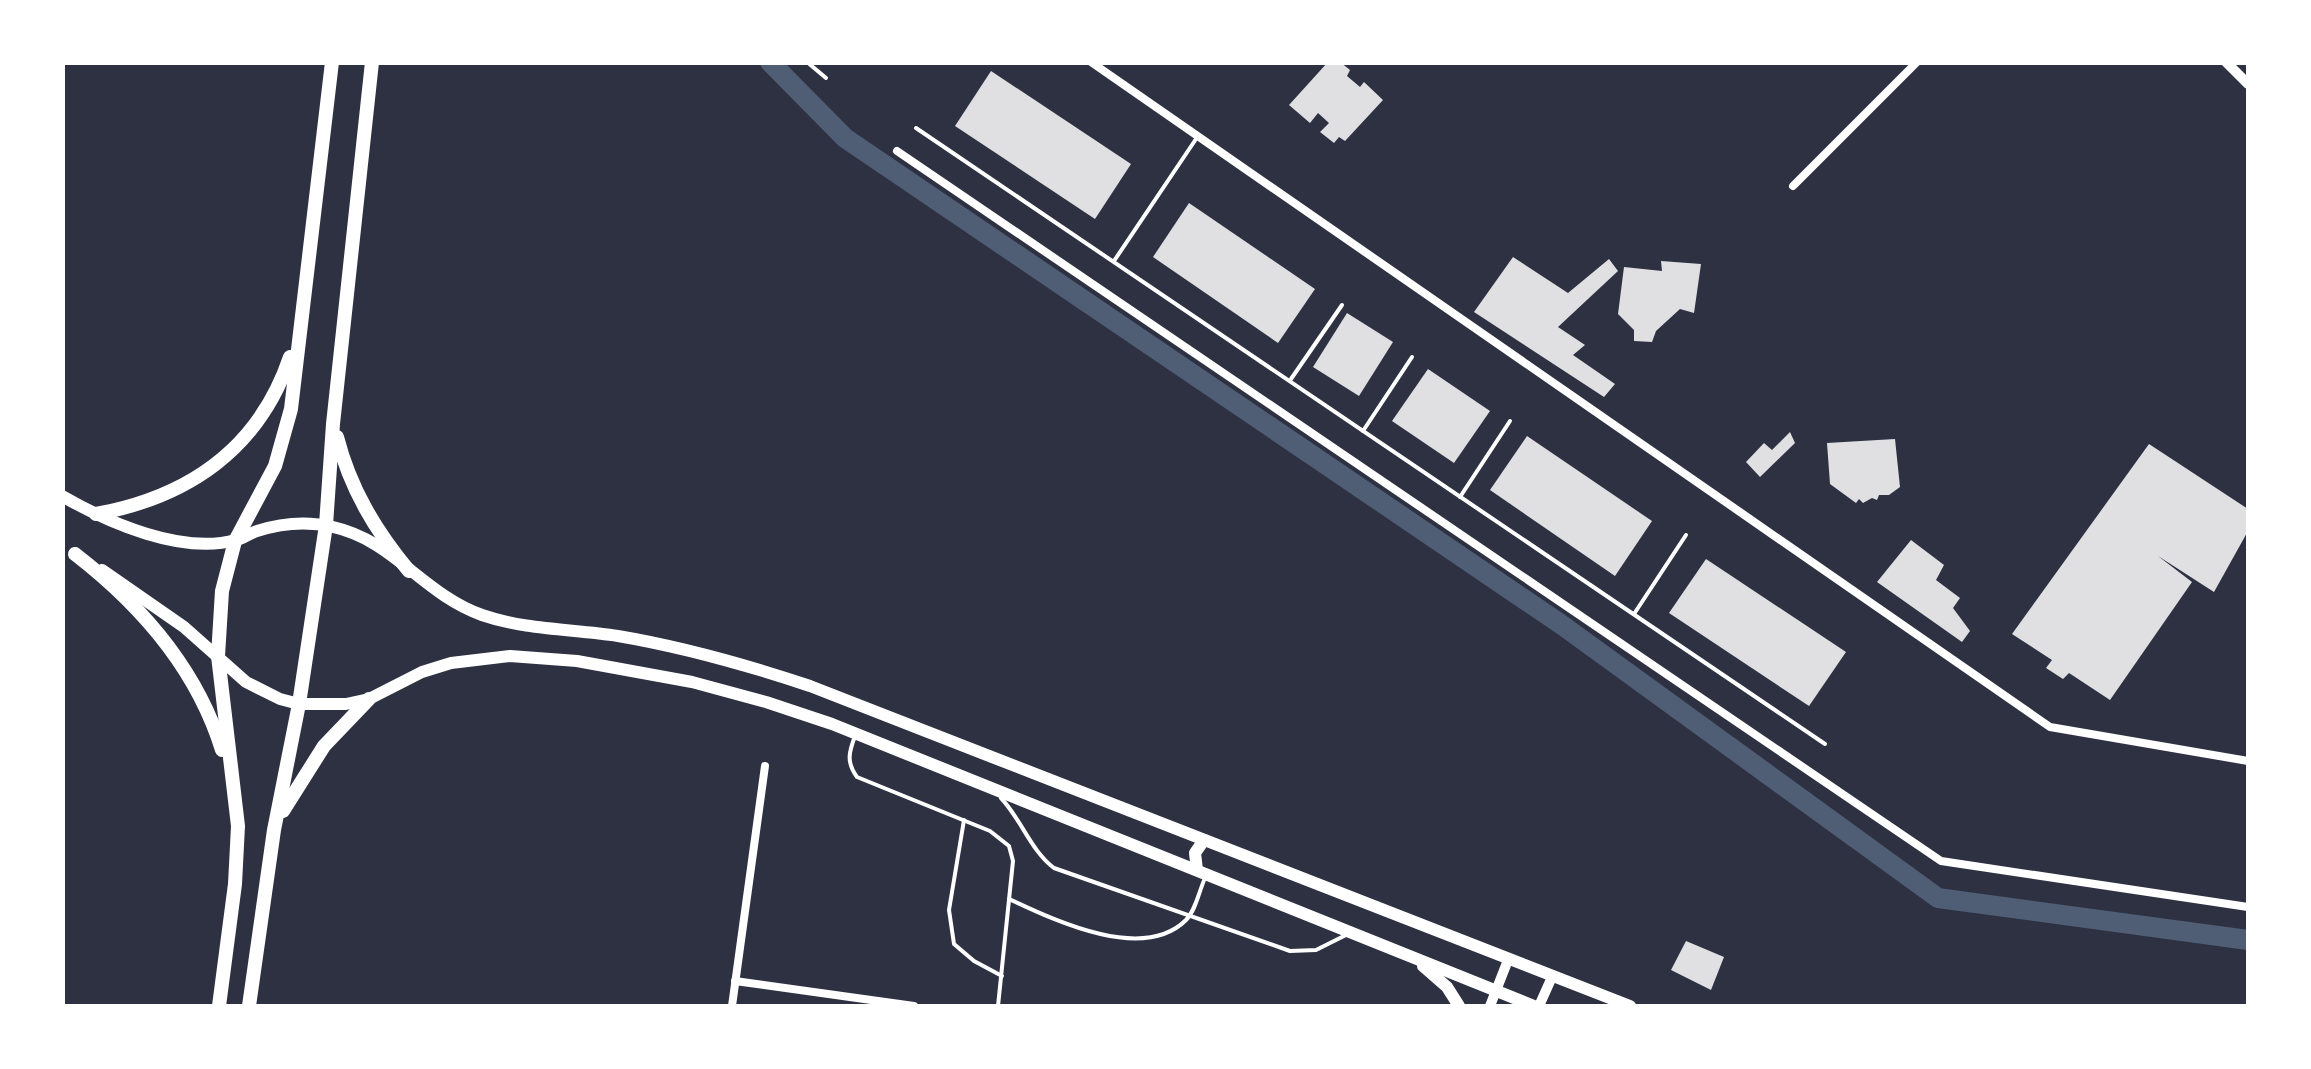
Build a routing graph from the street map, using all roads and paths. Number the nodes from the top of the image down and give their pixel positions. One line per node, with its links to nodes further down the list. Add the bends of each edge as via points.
1 (332, 62): 15 (highway)
2 (372, 62): 19 (highway)
3 (808, 62): 7 (lane)
4 (1091, 62): 10 (street)
5 (1917, 62): 12 (street)
6 (2226, 62): 8 (street)
7 (826, 78)
8 (2248, 84)
9 (916, 128): 13 (lane)
10 (1198, 136): 13 (lane); 35 (street, via 2050,727)
11 (897, 151): 46 (street, via 1942,862)
12 (1793, 186)
13 (1113, 262): 17 (lane)
14 (1342, 305): 17 (lane)
15 (302, 308): 23 (highway, via 296,342 268,406 223,460 164,496); 26 (highway, via 280,450)
16 (1412, 357): 20 (lane)
17 (1290, 381): 20 (lane)
18 (1510, 421): 22 (lane)
19 (333, 424): 24 (highway); 28 (highway, via 369,518)
20 (1363, 431): 22 (lane)
21 (62, 496): 23 (main road)
22 (1460, 497): 29 (lane)
23 (96, 514): 26 (main road, via 164,538)
24 (326, 526): 26 (main road, via 279,526); 28 (main road, via 380,546); 32 (highway)
25 (1686, 534): 29 (lane)
26 (235, 541): 30 (highway, via 222,591)
27 (69, 550): 30 (main road); 37 (highway, via 162,637 204,705)
28 (409, 571): 40 (main road, via 445,598 486,616 676,648 810,686)
29 (1634, 614): 34 (lane)
30 (218, 656): 32 (main road, via 246,682); 37 (highway)
31 (369, 699): 32 (main road); 33 (main road, via 451,663 528,657 692,682); 41 (highway, via 314,760)
32 (299, 704): 41 (highway)
33 (856, 734): 38 (main road); 39 (lane, via 848,754 856,777)
34 (1825, 744)
35 (2248, 761)
36 (764, 766): 53 (street)
37 (231, 780): 55 (highway, via 238,849)
38 (991, 788): 43 (main road); 47 (lane, via 1054,868)
39 (964, 820): 45 (lane, via 1009,846); 51 (lane, via 949,910 954,944)
40 (1172, 827): 42 (main road); 43 (main road, via 1170,844)
41 (274, 830): 56 (highway)
42 (1204, 840): 44 (main road, via 1195,854); 50 (main road)
43 (1157, 854): 44 (main road)
44 (1202, 871): 47 (lane); 48 (main road)
45 (1009, 898): 47 (lane, via 1070,925 1135,939 1165,934); 51 (lane)
46 (2248, 907)
47 (1190, 916): 48 (lane, via 1299,952)
48 (1352, 932): 49 (main road)
49 (1414, 957): 54 (main road); 60 (main road)
50 (1508, 960): 52 (main road); 54 (street)
51 (1002, 976): 59 (lane)
52 (1552, 977): 62 (street); 63 (main road)
53 (735, 981): 57 (street); 58 (street)
54 (1495, 992): 61 (street); 62 (main road)
55 (219, 1006)
56 (250, 1006)
57 (732, 1006)
58 (914, 1006)
59 (998, 1006)
60 (1459, 1006)
61 (1490, 1006)
62 (1537, 1006)
63 (1630, 1006)

